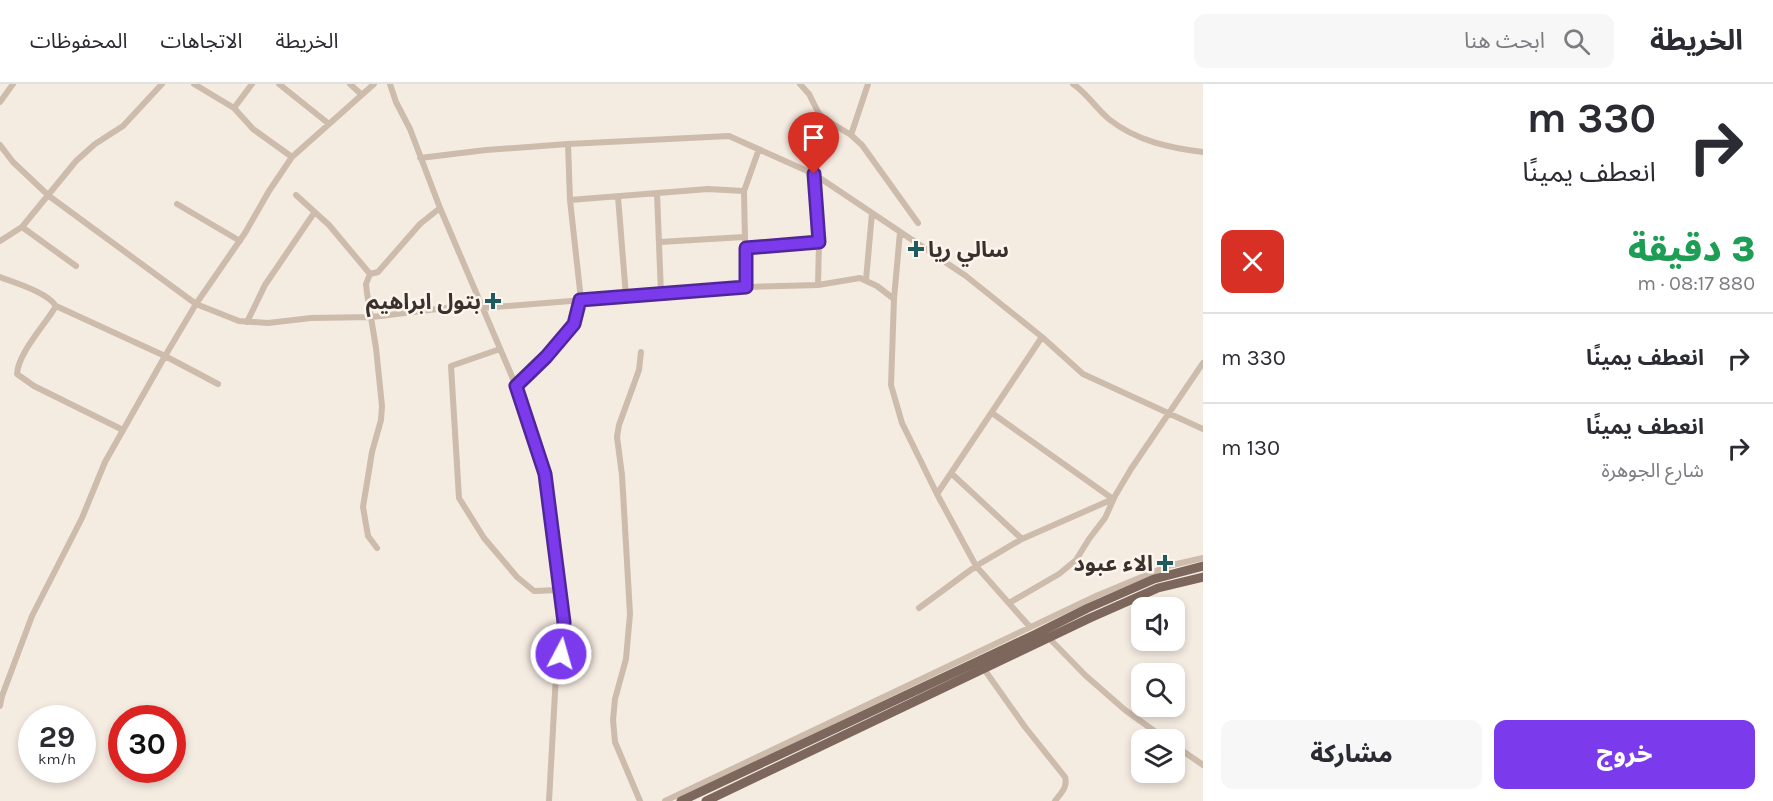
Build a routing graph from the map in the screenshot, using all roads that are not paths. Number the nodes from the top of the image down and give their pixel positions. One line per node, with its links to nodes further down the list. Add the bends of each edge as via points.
1 (13, 84): 13 (street)
2 (162, 84): 27 (street, via 123,126 76,161)
3 (195, 84): 14 (street)
4 (252, 84): 14 (street)
5 (279, 84): 15 (street)
6 (350, 84): 12 (street)
7 (374, 84): 12 (street)
8 (390, 84): 22 (street)
9 (800, 84): 16 (street, via 823,118)
10 (868, 84): 16 (street)
11 (1073, 84): 20 (street, via 1123,128 1155,143)
12 (362, 95): 15 (street)
13 (0, 102)
14 (234, 108): 21 (street, via 254,129)
15 (329, 124): 21 (street)
16 (851, 135): 34 (street)
17 (568, 144): 19 (street, via 729,136); 22 (street); 29 (street)
18 (0, 146): 27 (street)
19 (759, 149): 23 (street); 24 (street)
20 (1203, 152)
21 (292, 157): 38 (street)
22 (420, 158): 31 (street)
23 (814, 174): 33 (street); 41 (street)
24 (744, 191): 25 (street, via 708,189); 37 (street)
25 (657, 194): 28 (street); 40 (street)
26 (296, 195): 32 (street)
27 (49, 196): 35 (street); 53 (street)
28 (618, 197): 29 (street); 50 (street)
29 (570, 200): 52 (street)
30 (177, 204): 38 (street)
31 (440, 208): 44 (street, via 420,224 378,272); 55 (street)
32 (315, 213): 44 (street); 57 (street, via 265,285)
33 (872, 213): 36 (street); 46 (street)
34 (918, 223)
35 (22, 227): 39 (street); 43 (street)
36 (900, 232): 51 (street); 58 (street, via 966,276)
37 (744, 237): 40 (street); 42 (street)
38 (240, 241): 53 (street)
39 (0, 242)
40 (660, 242): 49 (street)
41 (819, 242): 42 (street); 47 (street)
42 (746, 248): 48 (street)
43 (76, 266)
44 (370, 274): 56 (street, via 366,284)
45 (0, 276): 54 (street, via 46,296)
46 (866, 280): 47 (street); 51 (street)
47 (818, 285): 48 (street)
48 (746, 287): 49 (street)
49 (662, 294): 50 (street)
50 (626, 296): 52 (street)
51 (894, 298): 70 (street, via 891,385 903,423)
52 (580, 300): 55 (street); 64 (street, via 574,324)
53 (196, 304): 57 (street); 61 (street)
54 (56, 306): 61 (street); 68 (street, via 23,356 17,374)
55 (483, 308): 56 (street, via 470,305); 59 (street)
56 (372, 317): 57 (street); 73 (street, via 382,406 363,507 368,536)
57 (247, 322)
58 (1042, 337): 65 (street); 66 (street, via 1083,374)
59 (500, 350): 64 (street); 78 (street, via 451,366 459,498 483,538 517,577 534,591)
60 (641, 352): 89 (street, via 639,370 617,436 630,614 626,659 613,720 615,742)
61 (165, 356): 63 (street); 68 (street)
62 (1203, 363): 66 (street)
63 (218, 384)
64 (516, 386): 78 (street, via 545,474)
65 (992, 413): 69 (street); 71 (street)
66 (1170, 414): 67 (street); 71 (street)
67 (1203, 429)
68 (123, 430): 84 (street, via 32,616)
69 (951, 473): 70 (street); 72 (street)
70 (937, 494): 75 (street)
71 (1113, 499): 72 (street); 79 (street, via 1105,518 1076,560)
72 (1022, 539): 75 (street)
73 (376, 548)
74 (1203, 558): 81 (street, via 1134,579)
75 (976, 566): 79 (street); 80 (street)
76 (1203, 566): 91 (main road, via 1154,579 1088,608)
77 (1203, 577): 82 (main road, via 1158,588)
78 (559, 590): 88 (street, via 564,630 556,675)
79 (1009, 603): 81 (street)
80 (919, 608)
81 (1030, 627): 90 (street)
82 (1048, 637): 83 (main road); 85 (street, via 1085,675)
83 (984, 669): 92 (main road); 93 (street, via 1065,777 1065,787)
84 (0, 706)
85 (1152, 729)
86 (1185, 753): 87 (street)
87 (1203, 765)
88 (549, 801)
89 (640, 801)
90 (665, 801)
91 (681, 801)
92 (706, 801)
93 (1055, 801)

